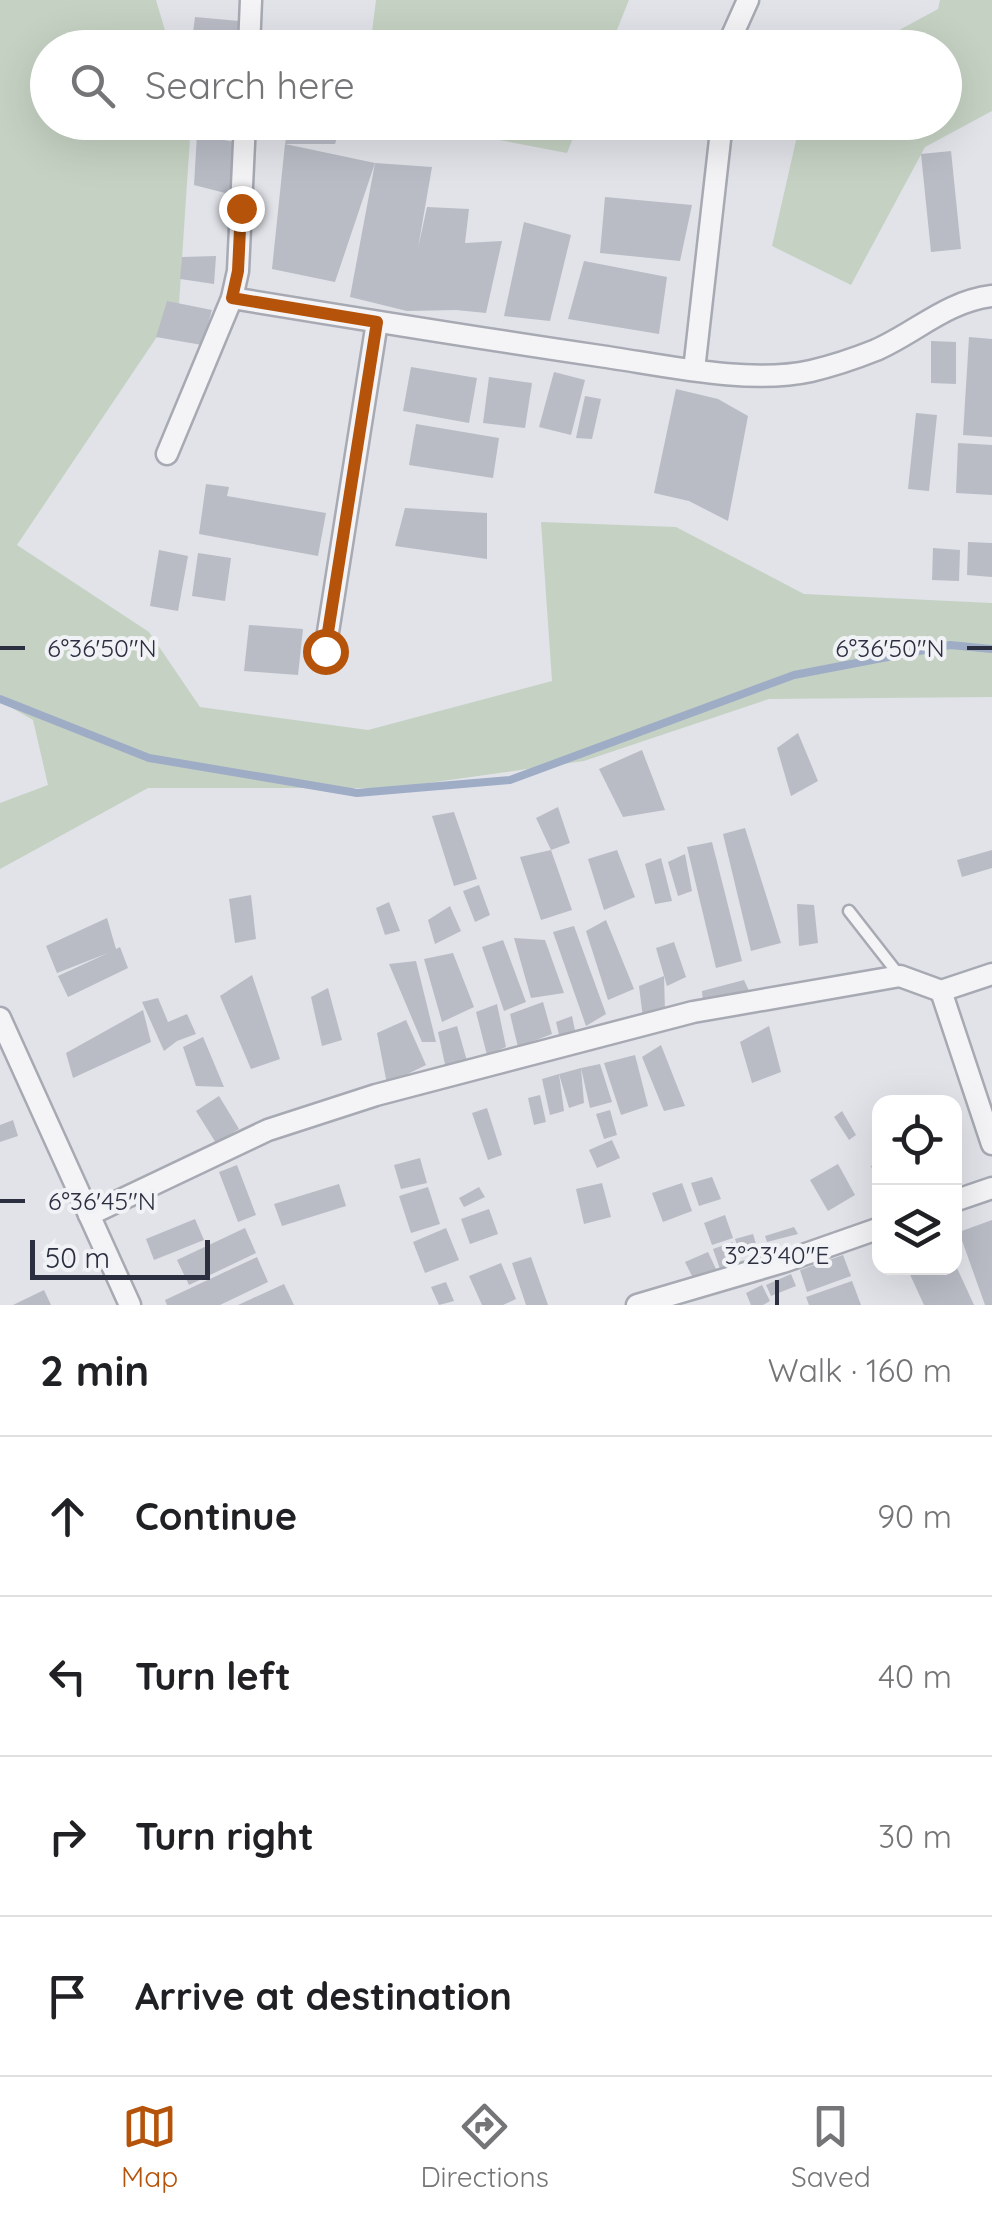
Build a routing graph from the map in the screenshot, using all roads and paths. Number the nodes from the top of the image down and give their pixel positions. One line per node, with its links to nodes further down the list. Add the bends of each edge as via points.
1 (251, 0): 3 (street)
2 (748, 0): 4 (street)
3 (249, 30)
4 (735, 30)
5 (244, 140): 8 (street)
6 (720, 140): 10 (street)
7 (992, 296): 10 (street, via 942,311 876,350 810,371 758,376)
8 (232, 298): 9 (street); 11 (street)
9 (377, 322): 10 (street); 12 (street)
10 (694, 370)
11 (167, 454)
12 (325, 651)
13 (849, 911): 15 (lane)
14 (992, 974): 16 (street)
15 (900, 976): 16 (street); 21 (street, via 693,1012 376,1095 268,1130)
16 (940, 990): 18 (street)
17 (0, 1018): 21 (street)
18 (992, 1144)
19 (992, 1188): 20 (street)
20 (962, 1198)
21 (89, 1215): 23 (street)
22 (872, 1231): 24 (street)
23 (130, 1305)
24 (637, 1305)

